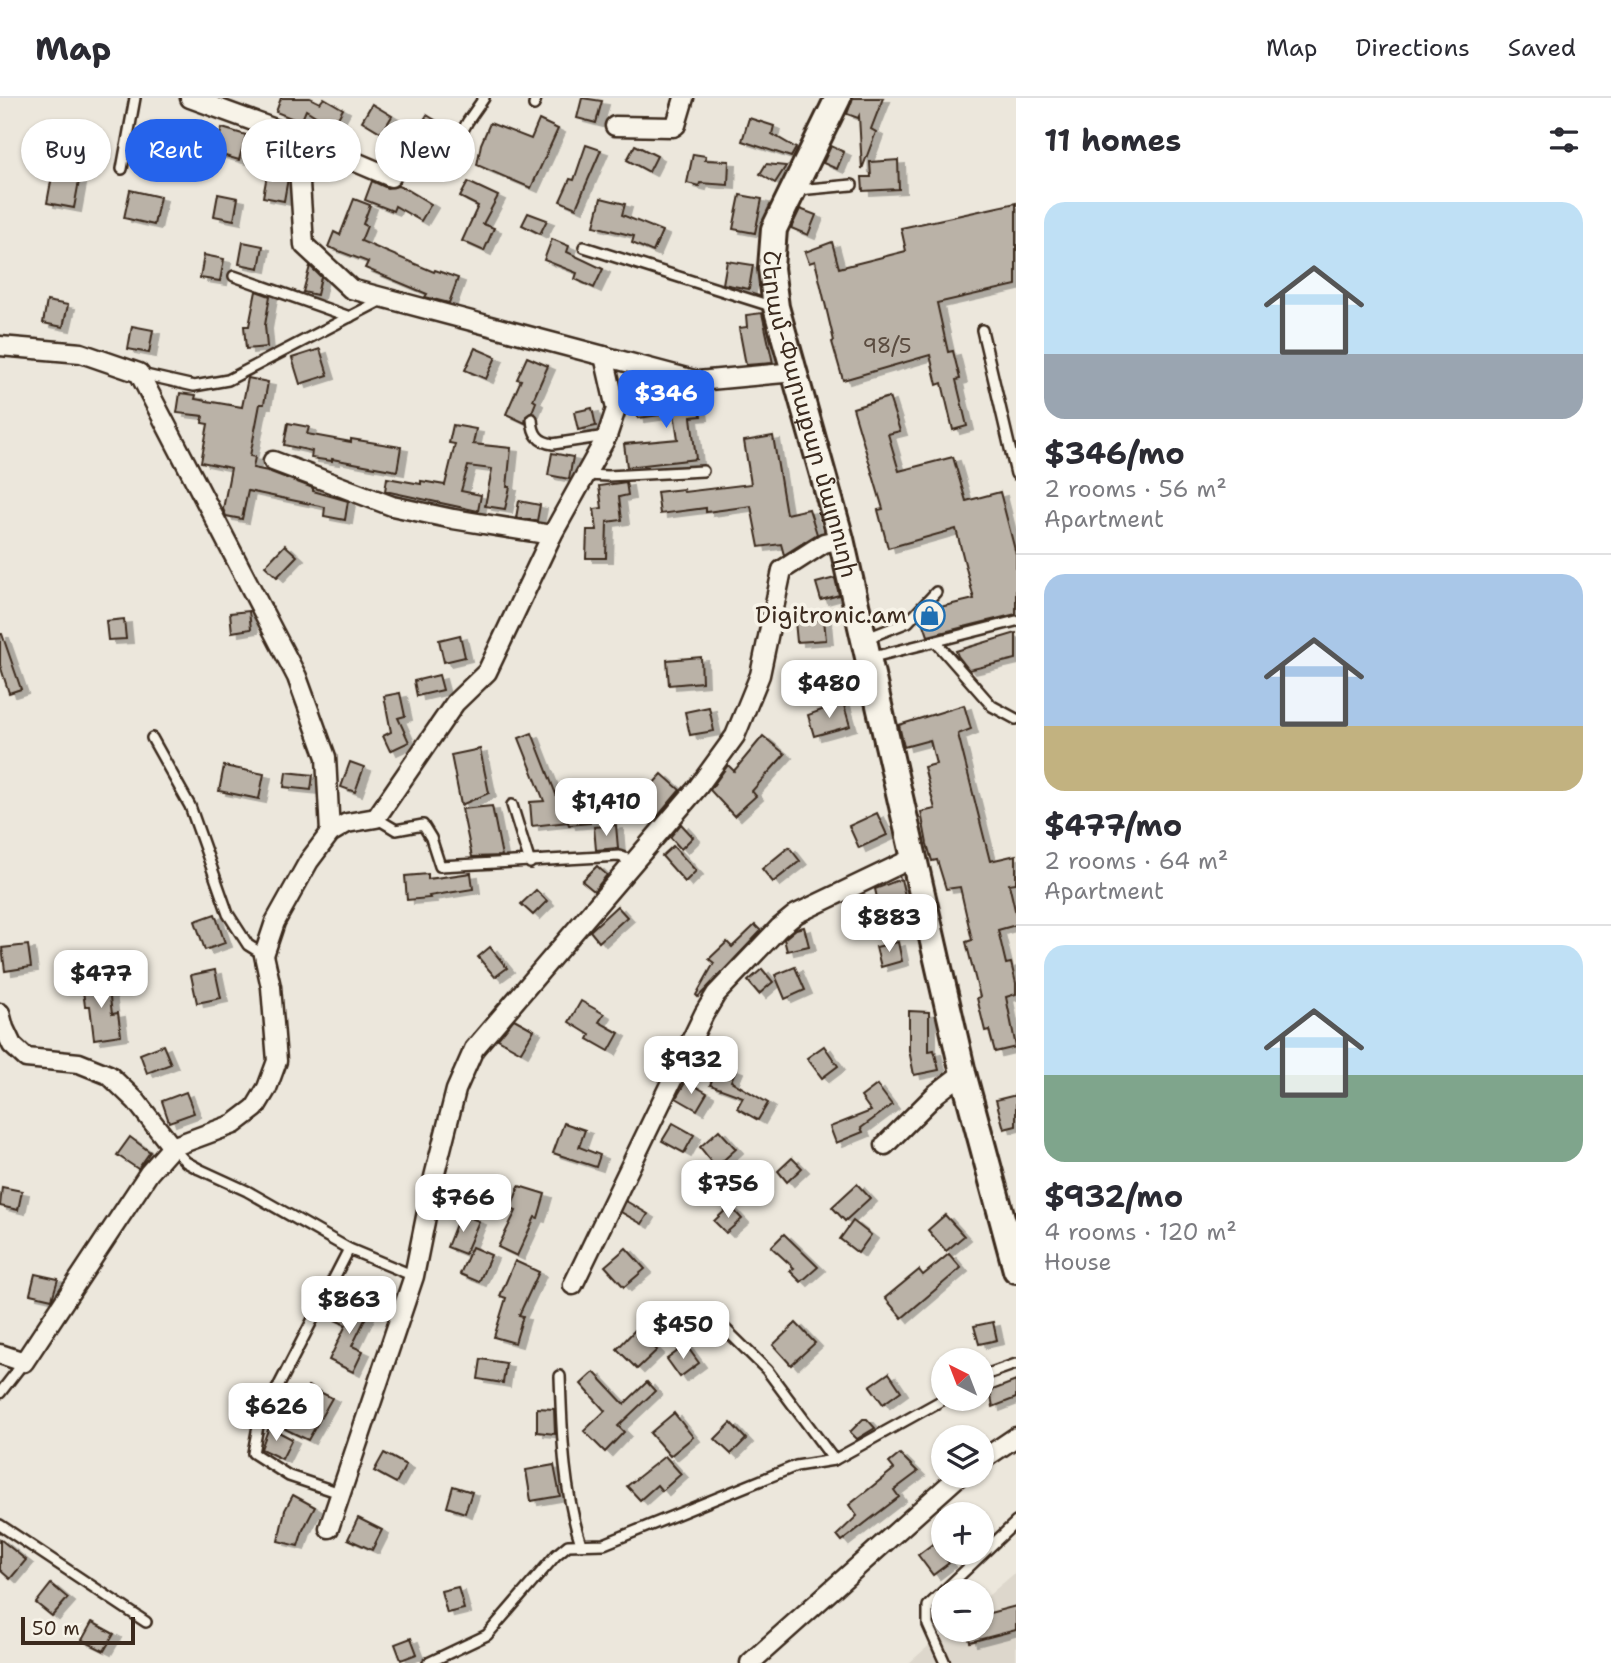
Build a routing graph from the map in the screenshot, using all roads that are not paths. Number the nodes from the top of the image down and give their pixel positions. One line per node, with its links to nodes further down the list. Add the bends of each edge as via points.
1 (135, 98): 9 (lane)
2 (190, 98): 6 (street)
3 (484, 98): 7 (lane)
4 (684, 98): 8 (street, via 673,127)
5 (838, 98): 12 (street, Շերամ-Փարաքար մայրուղի)
6 (247, 119)
7 (469, 119)
8 (615, 126)
9 (121, 169)
10 (299, 182): 15 (street, via 304,246 351,289)
11 (852, 185): 12 (lane)
12 (793, 191): 16 (street, Շերամ-Փարաքար մայրուղի, via 774,229 771,268)
13 (584, 247): 16 (lane)
14 (234, 276): 17 (lane)
15 (386, 298): 17 (lane); 20 (street)
16 (776, 307): 21 (street, Շերամ-Փարաքար մայրուղի)
17 (350, 317): 22 (lane, via 228,380 194,386)
18 (982, 330): 27 (lane)
19 (0, 346): 22 (street, via 81,353)
20 (604, 356): 21 (street, via 698,381); 24 (street, via 615,409)
21 (795, 372): 30 (street, Շերամ-Փարաքար մայրուղի)
22 (139, 373): 39 (street, via 297,677 326,757)
23 (532, 419): 24 (lane, via 533,430 546,443)
24 (607, 436): 28 (street)
25 (273, 461): 29 (street, via 392,506)
26 (703, 471): 28 (lane)
27 (1016, 474)
28 (586, 475): 29 (street)
29 (552, 535): 38 (street, via 487,672 455,703)
30 (841, 539): 34 (street, Շերամ-Փարաքար մայրուղի); 41 (street, via 824,543 782,570 760,675 735,736 698,787)
31 (936, 592): 34 (lane, via 908,622)
32 (1016, 621): 33 (lane)
33 (934, 641): 34 (lane); 35 (lane, via 992,706)
34 (865, 649): 40 (street, Շերամ-Փարաքար մայրուղի)
35 (1016, 719)
36 (152, 738): 43 (lane, via 190,806 228,914 248,946)
37 (512, 805): 42 (lane)
38 (376, 818): 39 (street, via 347,823); 42 (lane, via 396,830 423,825 440,866)
39 (330, 833): 43 (street, via 309,860 275,922)
40 (913, 858): 45 (street, Շերամ-Փարաքար մայրուղի); 51 (street, via 796,914 716,994)
41 (633, 861): 42 (lane, via 619,856); 50 (street, via 474,1049 456,1090)
42 (530, 863)
43 (264, 955): 47 (street, via 277,1061 267,1088 255,1108 234,1124)
44 (0, 1013): 47 (street, via 12,1045 26,1058 79,1063 109,1075)
45 (963, 1073): 46 (street); 49 (street, Շերամ-Փարաքար մայրուղի)
46 (885, 1145)
47 (172, 1147): 48 (lane, via 198,1169); 54 (street, via 149,1172)
48 (349, 1249): 50 (lane); 64 (lane, via 258,1426 253,1452 289,1476)
49 (1016, 1270)
50 (414, 1276): 64 (street)
51 (573, 1285)
52 (706, 1310): 62 (lane, via 767,1370)
53 (0, 1354): 54 (street)
54 (24, 1362): 58 (lane)
55 (1016, 1364): 56 (lane)
56 (994, 1372)
57 (560, 1376): 68 (lane, via 570,1511)
58 (0, 1394)
59 (931, 1406): 62 (lane)
60 (1016, 1437): 61 (street)
61 (994, 1452)
62 (834, 1460): 68 (lane, via 796,1466 604,1544)
63 (945, 1488): 71 (street)
64 (341, 1493): 67 (street)
65 (1016, 1522): 72 (lane, via 928,1606 928,1625)
66 (0, 1525): 69 (lane)
67 (328, 1528)
68 (581, 1544): 70 (lane, via 568,1545 556,1555 488,1635)
69 (146, 1622)
70 (428, 1663)
71 (750, 1663)
72 (945, 1663)

